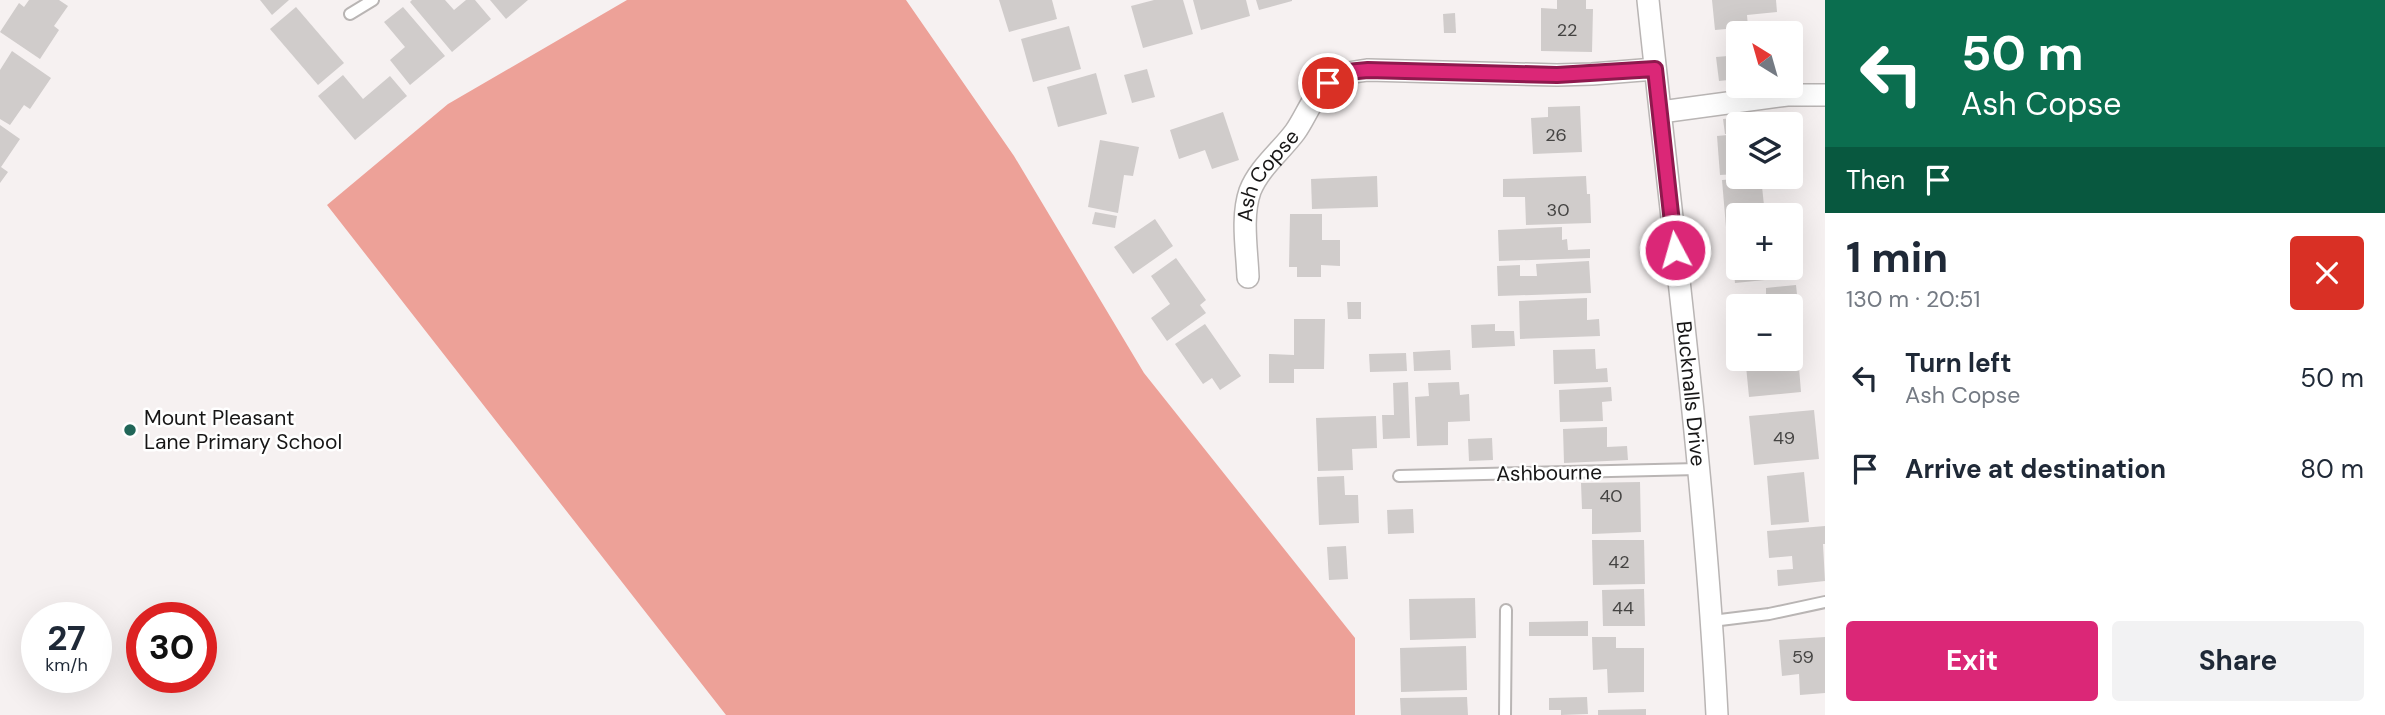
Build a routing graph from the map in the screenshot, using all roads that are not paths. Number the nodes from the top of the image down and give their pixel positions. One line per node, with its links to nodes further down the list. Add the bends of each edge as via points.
1 (373, 0): 3 (lane)
2 (1648, 0): 4 (street, Bucknalls Drive)
3 (350, 14)
4 (1655, 69): 6 (street, Bucknalls Drive); 7 (street, Ash Copse, via 1581,75 1347,72 1314,98 1250,191 1246,211)
5 (1825, 95): 6 (street, via 1787,95)
6 (1661, 112): 8 (street, Bucknalls Drive)
7 (1248, 277)
8 (1698, 469): 9 (lane, Ashbourne); 12 (street, Bucknalls Drive)
9 (1399, 476)
10 (1825, 602): 12 (lane)
11 (1506, 610): 13 (lane)
12 (1712, 621): 14 (street, Bucknalls Drive)
13 (1505, 715)
14 (1717, 715)

